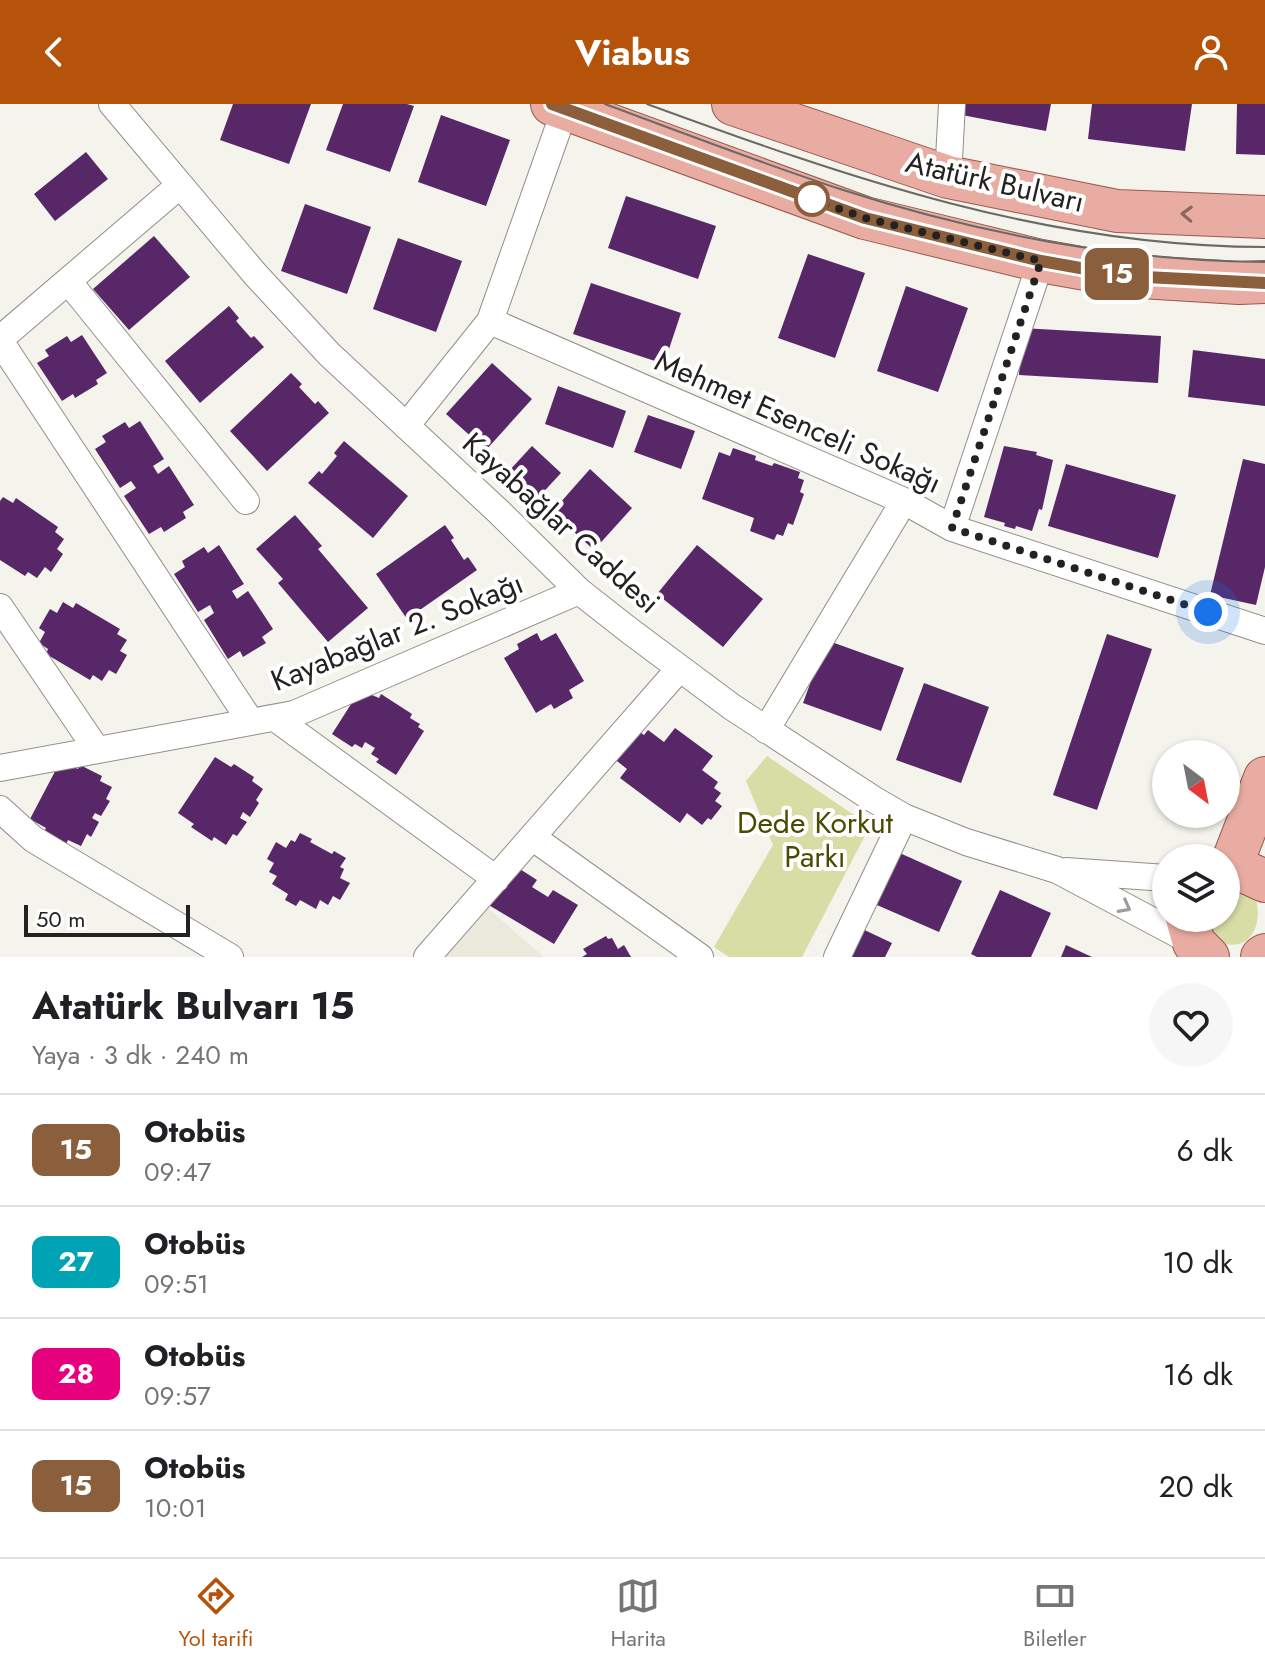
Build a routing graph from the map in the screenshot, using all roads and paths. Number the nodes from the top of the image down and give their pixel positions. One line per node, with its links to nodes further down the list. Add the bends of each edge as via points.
1 (112, 104): 6 (street, Kayabağlar Caddesi)
2 (733, 104): 5 (main road, Atatürk Bulvarı)
3 (952, 104): 5 (street)
4 (559, 106): 8 (main road, via 865,218); 11 (street)
5 (948, 177): 7 (main road, Atatürk Bulvarı, one-way to 5, via 1117,211)
6 (180, 185): 9 (street); 13 (street, Kayabağlar Caddesi, via 288,311)
7 (1265, 217)
8 (1041, 261): 10 (main road, via 1125,276); 16 (street)
9 (68, 281): 12 (street); 14 (street)
10 (1265, 282)
11 (490, 321): 13 (street); 15 (street, Mehmet Esenceli Sokağı)
12 (0, 340): 22 (street)
13 (406, 426): 17 (street, Kayabağlar Caddesi)
14 (246, 501)
15 (904, 501): 16 (street, Mehmet Esenceli Sokağı); 23 (street)
16 (952, 528): 19 (street, Mehmet Esenceli Sokağı)
17 (579, 591): 21 (street, Kayabağlar Caddesi); 22 (street, Kayabağlar 2. Sokağı, via 294,714)
18 (0, 607): 20 (street)
19 (1265, 631)
20 (10, 638): 24 (street)
21 (679, 669): 23 (street, Kayabağlar Caddesi); 29 (street)
22 (263, 720): 24 (street, Kayabağlar 2. Sokağı); 33 (street)
23 (766, 730): 28 (street, Kayabağlar Caddesi)
24 (97, 750): 25 (street, Kayabağlar 2. Sokağı)
25 (0, 768)
26 (1265, 778): 31 (main road)
27 (0, 809): 35 (street, via 33,839)
28 (904, 817): 30 (street, Kayabağlar Caddesi); 38 (street)
29 (532, 837): 33 (street); 37 (street)
30 (1057, 870): 32 (street, Kayabağlar Caddesi); 34 (street, Kayabağlar Caddesi, one-way to 34)
31 (1240, 874)
32 (1152, 877)
33 (496, 879): 36 (street)
34 (1195, 944)
35 (230, 957)
36 (427, 957)
37 (700, 957)
38 (837, 957)

